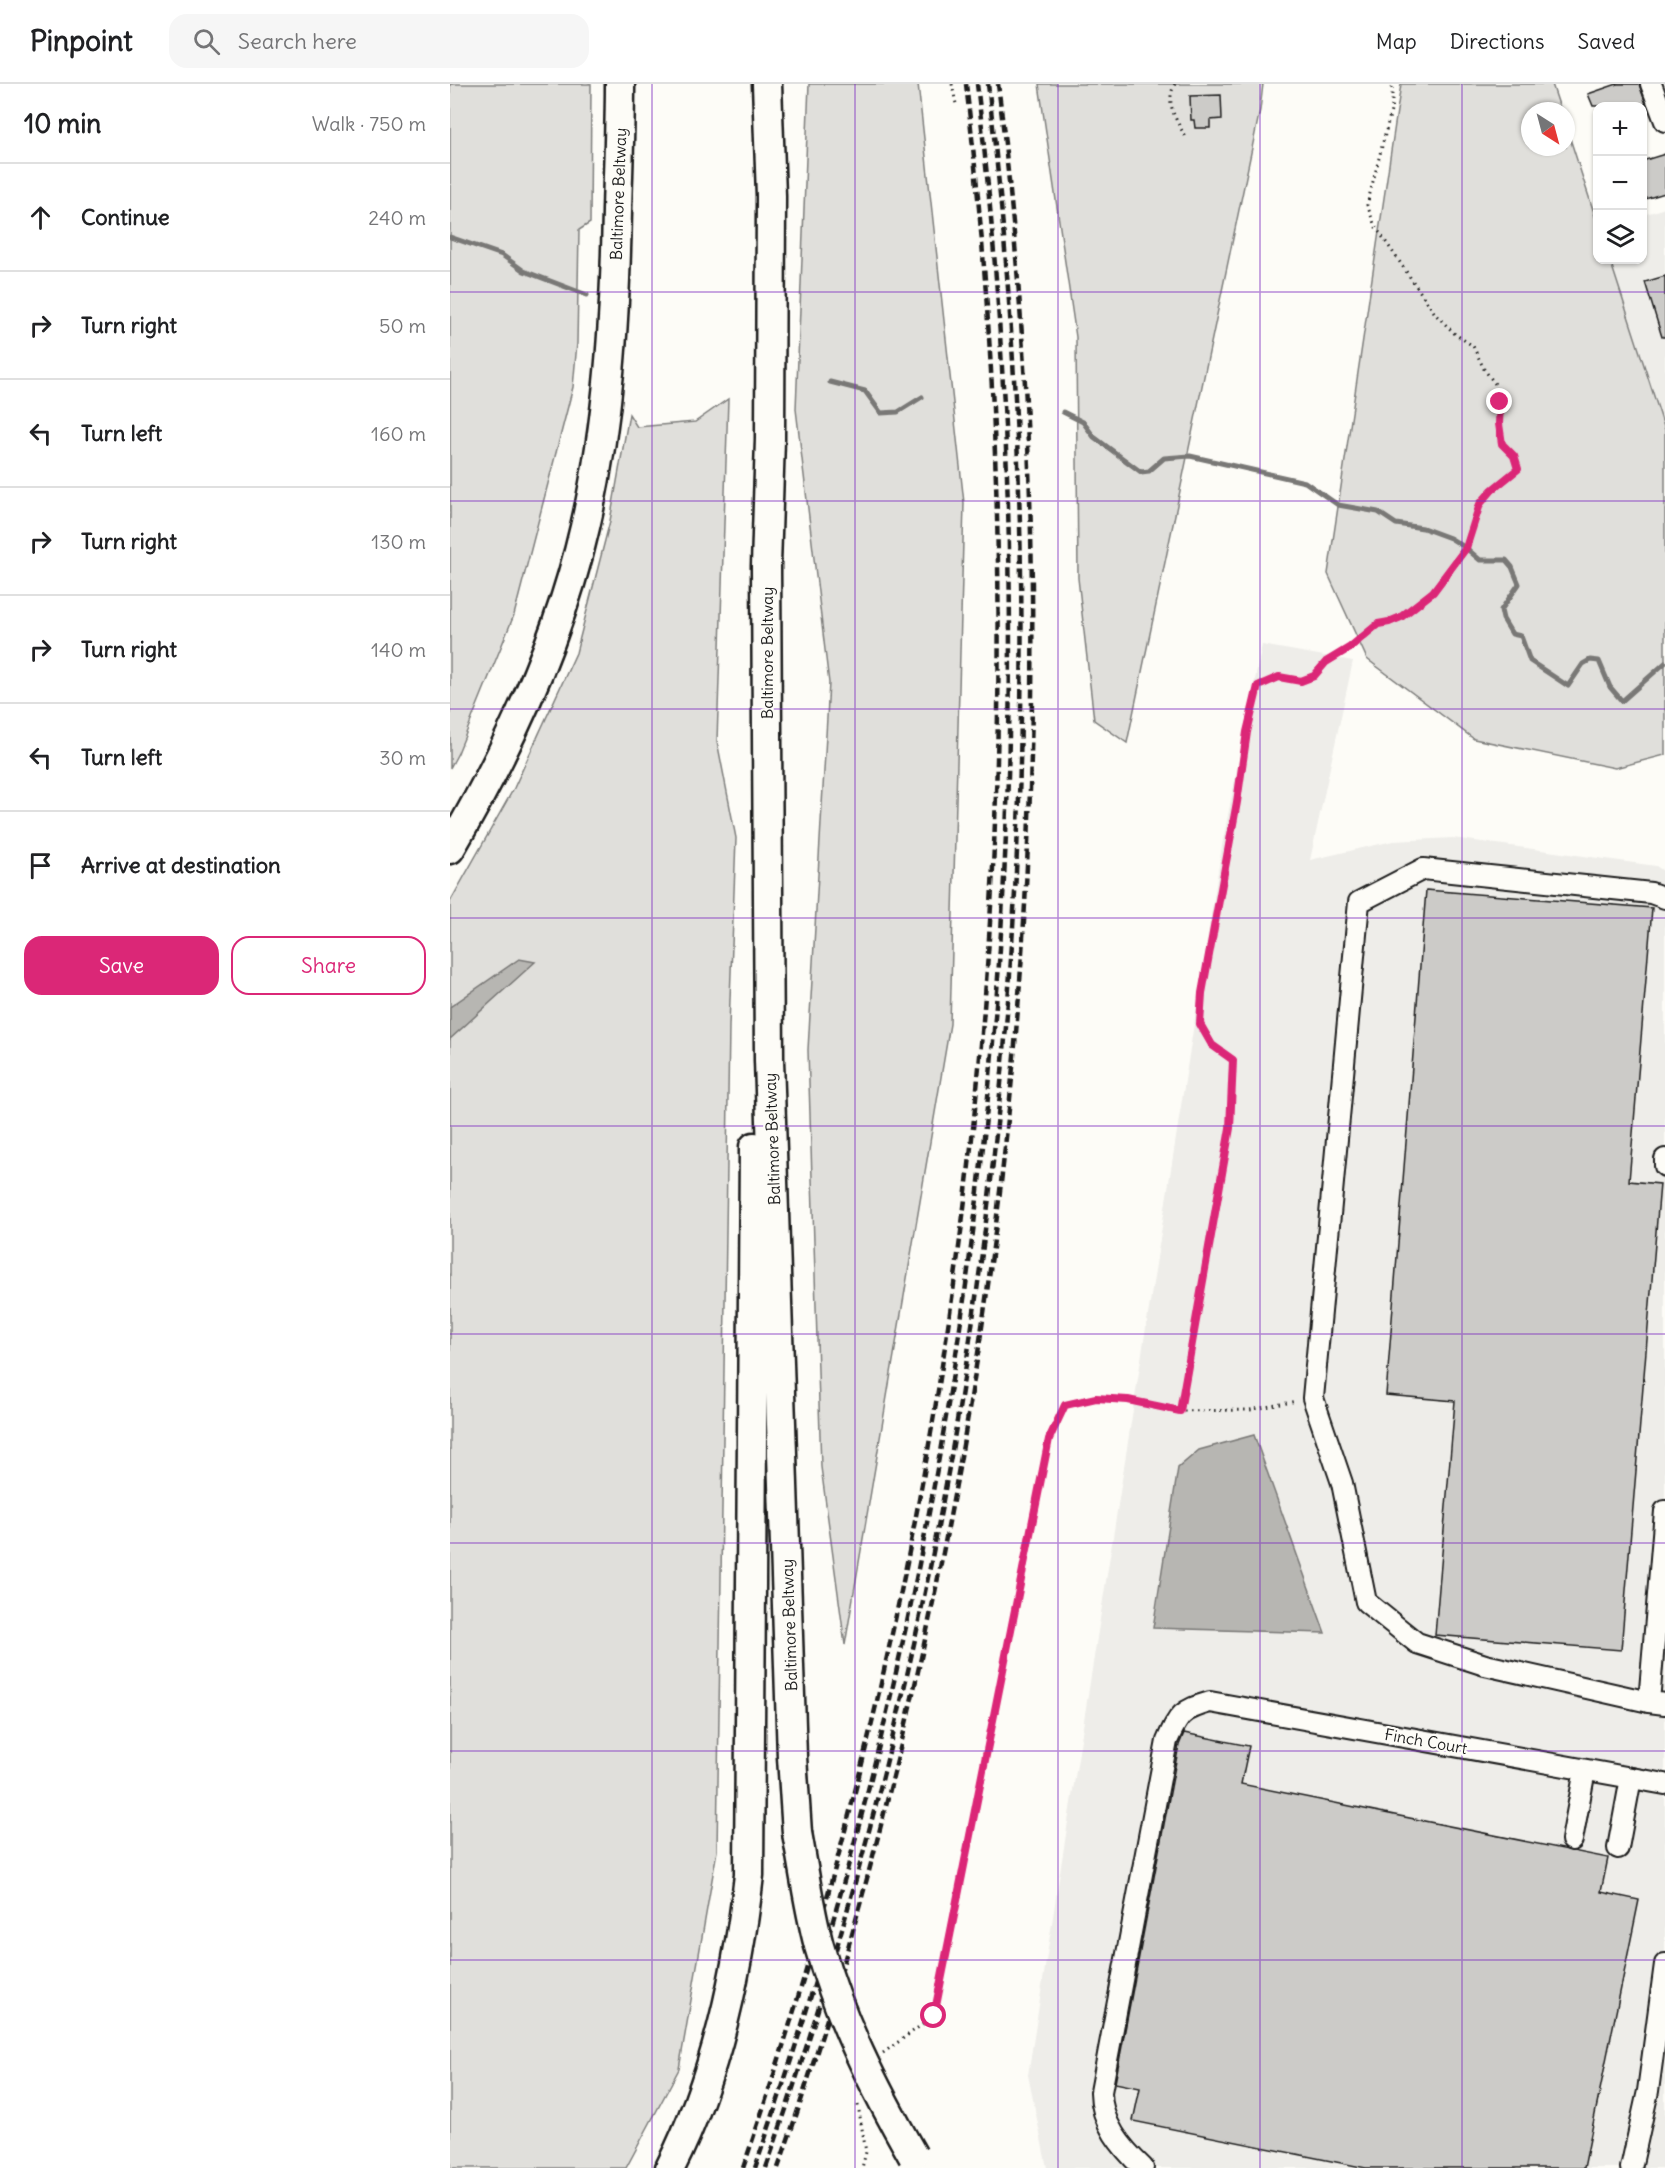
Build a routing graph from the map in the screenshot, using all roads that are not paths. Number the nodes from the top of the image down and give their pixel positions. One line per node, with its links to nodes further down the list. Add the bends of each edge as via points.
1 (620, 84): 6 (highway, Baltimore Beltway, via 610,378 585,528 563,607 534,683 510,740)
2 (767, 84): 5 (highway, Baltimore Beltway, via 771,196)
3 (1651, 84): 4 (street)
4 (1665, 122)
5 (766, 566): 18 (highway, Baltimore Beltway, bridge, via 769,1060 797,1833 814,1924 830,1981 870,2076); 19 (highway, via 754,1059 749,1875 735,1979 723,2026 694,2115)
6 (450, 849)
7 (1665, 898): 11 (street, via 1651,893 1423,869 1359,902 1313,1398 1342,1483 1366,1602 1417,1643 1485,1665)
8 (1665, 1159): 9 (street)
9 (1665, 1166)
10 (1665, 1511): 11 (street)
11 (1657, 1703)
12 (1585, 1770): 13 (street, Finch Court); 15 (street); 20 (street, Finch Court, via 1210,1702 1188,1708 1176,1721 1167,1741 1101,2091 1108,2125)
13 (1631, 1778): 14 (street, Finch Court); 16 (street)
14 (1665, 1784)
15 (1572, 1840)
16 (1618, 1848)
17 (1665, 1964): 21 (street, via 1648,2091)
18 (917, 2162)
19 (670, 2168)
20 (1143, 2168)
21 (1631, 2168)

